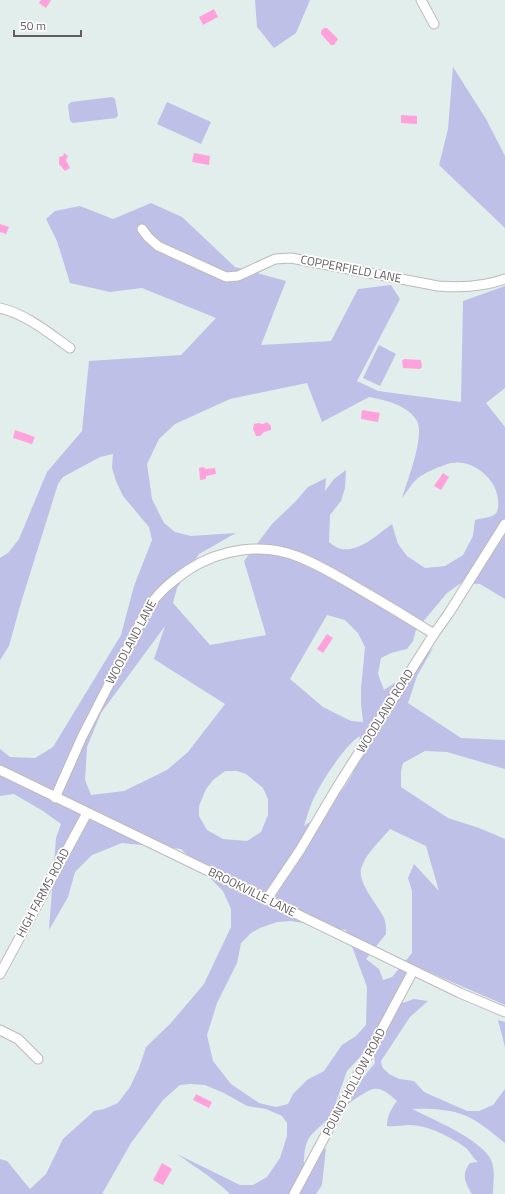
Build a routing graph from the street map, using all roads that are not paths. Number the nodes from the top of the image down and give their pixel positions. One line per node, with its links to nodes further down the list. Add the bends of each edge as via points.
1 (421, 0): 2 (street)
2 (434, 24)
3 (142, 229): 4 (street, COPPERFIELD LANE, via 158,246 226,277 238,276 275,259 291,258 438,286 482,286)
4 (505, 279)
5 (0, 308): 6 (street, via 31,321)
6 (70, 348)
7 (505, 524): 8 (street, WOODLAND ROAD)
8 (434, 634): 10 (street, WOODLAND LANE, via 328,570 298,556 254,549 227,552 206,560 172,582 156,596 147,610 82,736); 12 (street, WOODLAND ROAD)
9 (0, 770): 10 (street, BROOKVILLE LANE)
10 (55, 798): 11 (street, BROOKVILLE LANE)
11 (87, 813): 12 (street, BROOKVILLE LANE); 14 (street, HIGH FARMS ROAD)
12 (267, 899): 13 (street, BROOKVILLE LANE)
13 (414, 971): 15 (street, BROOKVILLE LANE, via 460,994); 18 (street, POUND HOLLOW ROAD)
14 (0, 974)
15 (505, 1012)
16 (0, 1030): 17 (street, via 18,1039)
17 (38, 1059)
18 (294, 1194)

